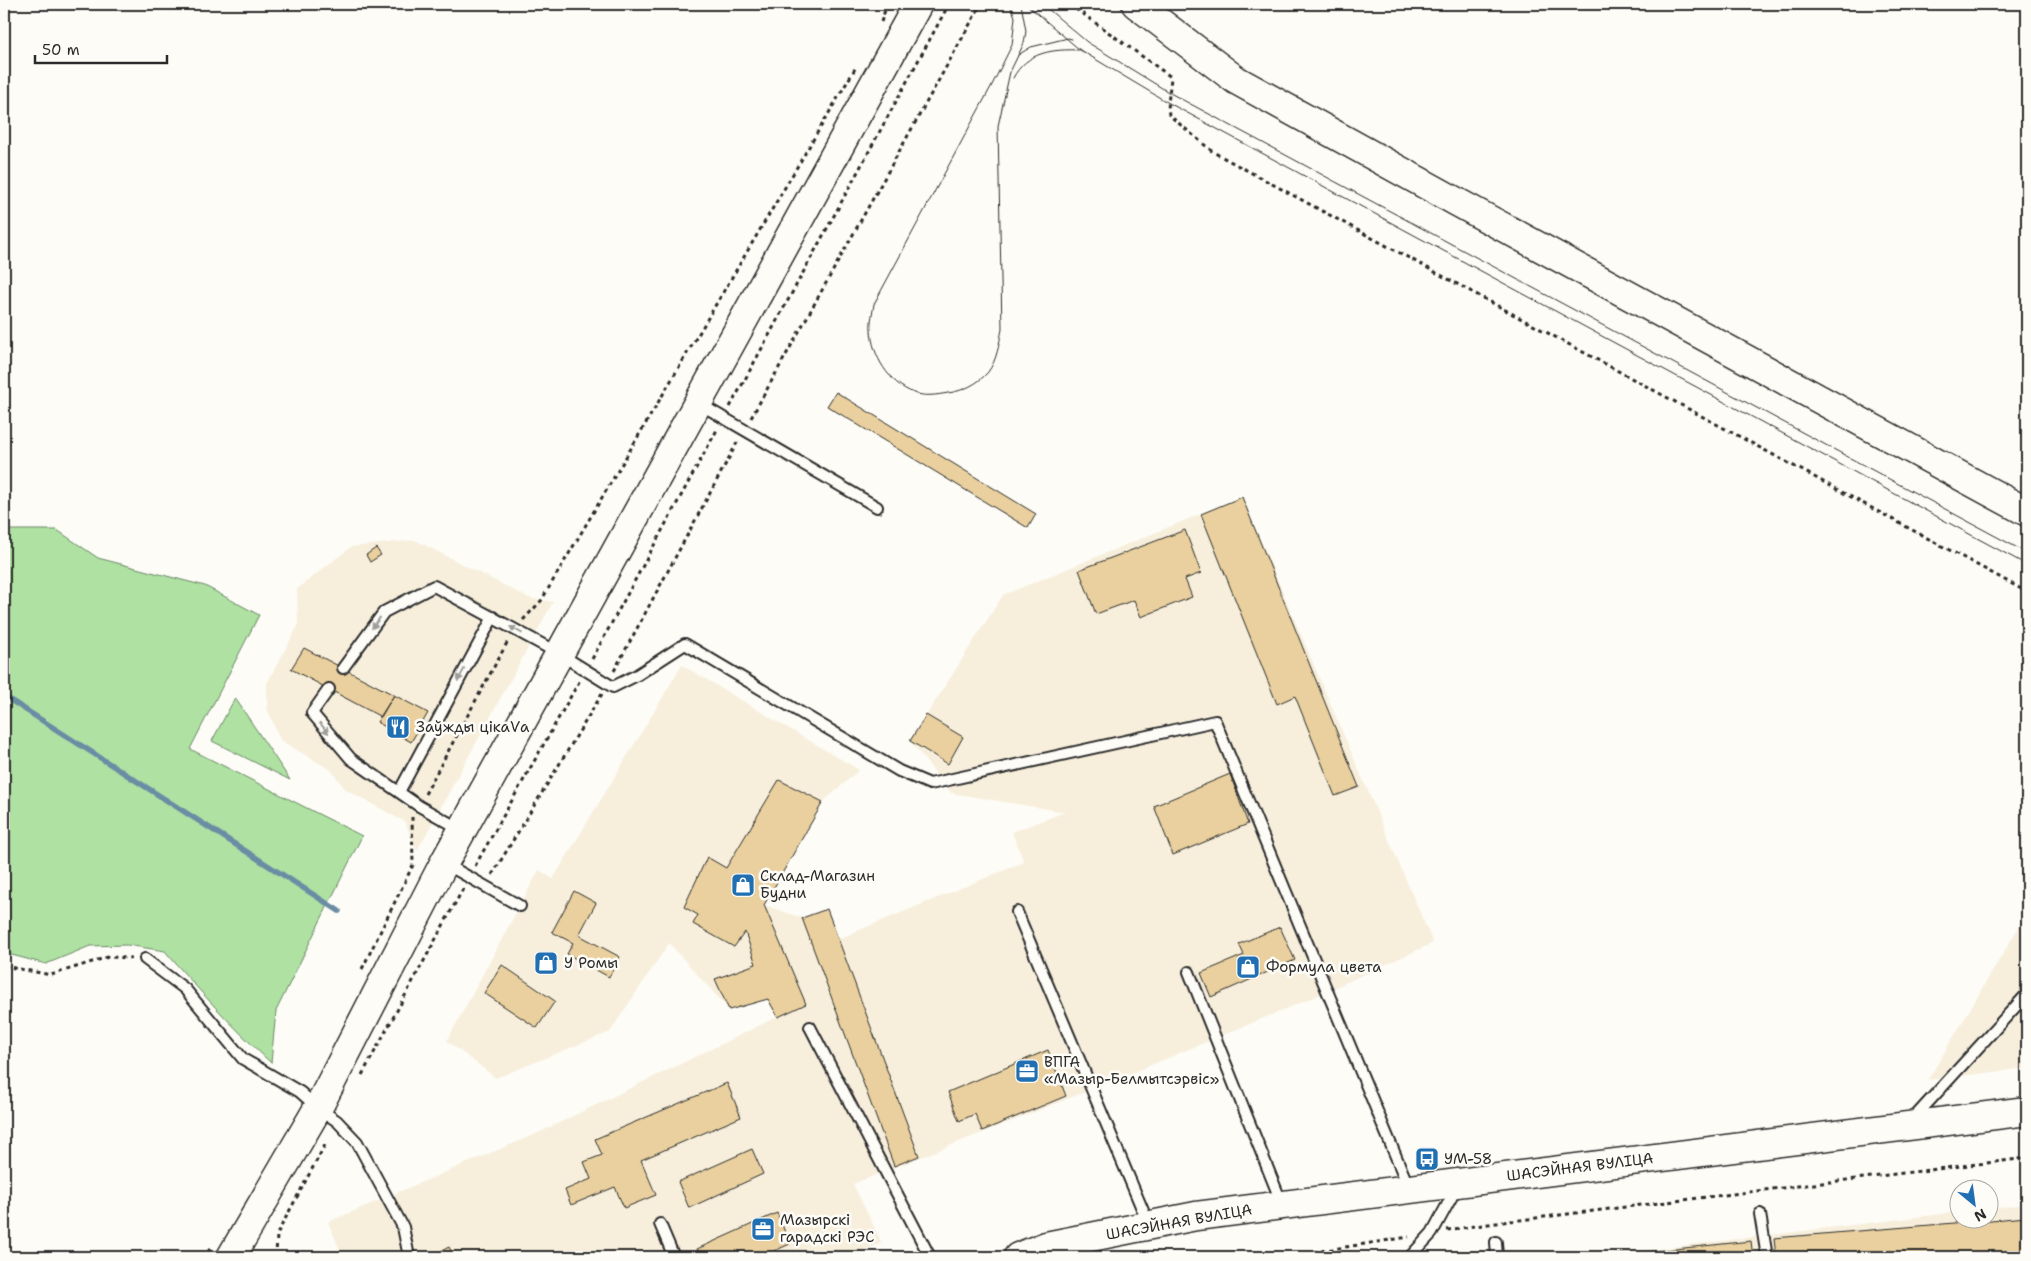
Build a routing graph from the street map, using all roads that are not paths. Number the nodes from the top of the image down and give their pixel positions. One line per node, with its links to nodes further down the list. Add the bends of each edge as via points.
1 (918, 4): 3 (main road)
2 (1136, 4): 5 (main road, via 1236,80)
3 (698, 403): 4 (lane); 7 (main road)
4 (877, 507)
5 (2027, 512)
6 (493, 617): 7 (lane, one-way to 6); 8 (lane, one-way to 8, via 434,586 384,612); 10 (lane, one-way to 10)
7 (558, 653): 11 (main road); 23 (lane, via 613,687 685,644 899,771 930,784 1215,721)
8 (343, 668)
9 (329, 689): 10 (lane, one-way to 10, via 312,713 351,759)
10 (399, 792): 11 (lane)
11 (462, 830): 12 (main road)
12 (444, 863): 13 (lane); 20 (main road)
13 (520, 906)
14 (1017, 912): 27 (lane)
15 (145, 959): 20 (lane, via 185,989 243,1059 300,1092)
16 (1189, 972): 24 (lane)
17 (2027, 994): 21 (lane)
18 (810, 1027): 32 (lane)
19 (2027, 1110): 21 (main road, ШАСЭЙНАЯ ВУЛІЦА)
20 (328, 1115): 29 (main road); 30 (lane, via 357,1142 403,1227)
21 (1908, 1124): 22 (main road, ШАСЭЙНАЯ ВУЛІЦА)
22 (1459, 1182): 23 (main road, ШАСЭЙНАЯ ВУЛІЦА); 34 (lane, via 1432,1233)
23 (1409, 1188): 24 (main road, ШАСЭЙНАЯ ВУЛІЦА)
24 (1282, 1205): 27 (main road, ШАСЭЙНАЯ ВУЛІЦА, via 1196,1216)
25 (1760, 1214): 36 (lane)
26 (660, 1224): 31 (lane)
27 (1149, 1226): 33 (main road, ШАСЭЙНАЯ ВУЛІЦА, via 1046,1246)
28 (1496, 1242): 35 (lane)
29 (222, 1250)
30 (409, 1257)
31 (674, 1257)
32 (930, 1257)
33 (1018, 1257)
34 (1410, 1257)
35 (1497, 1257)
36 (1767, 1257)

